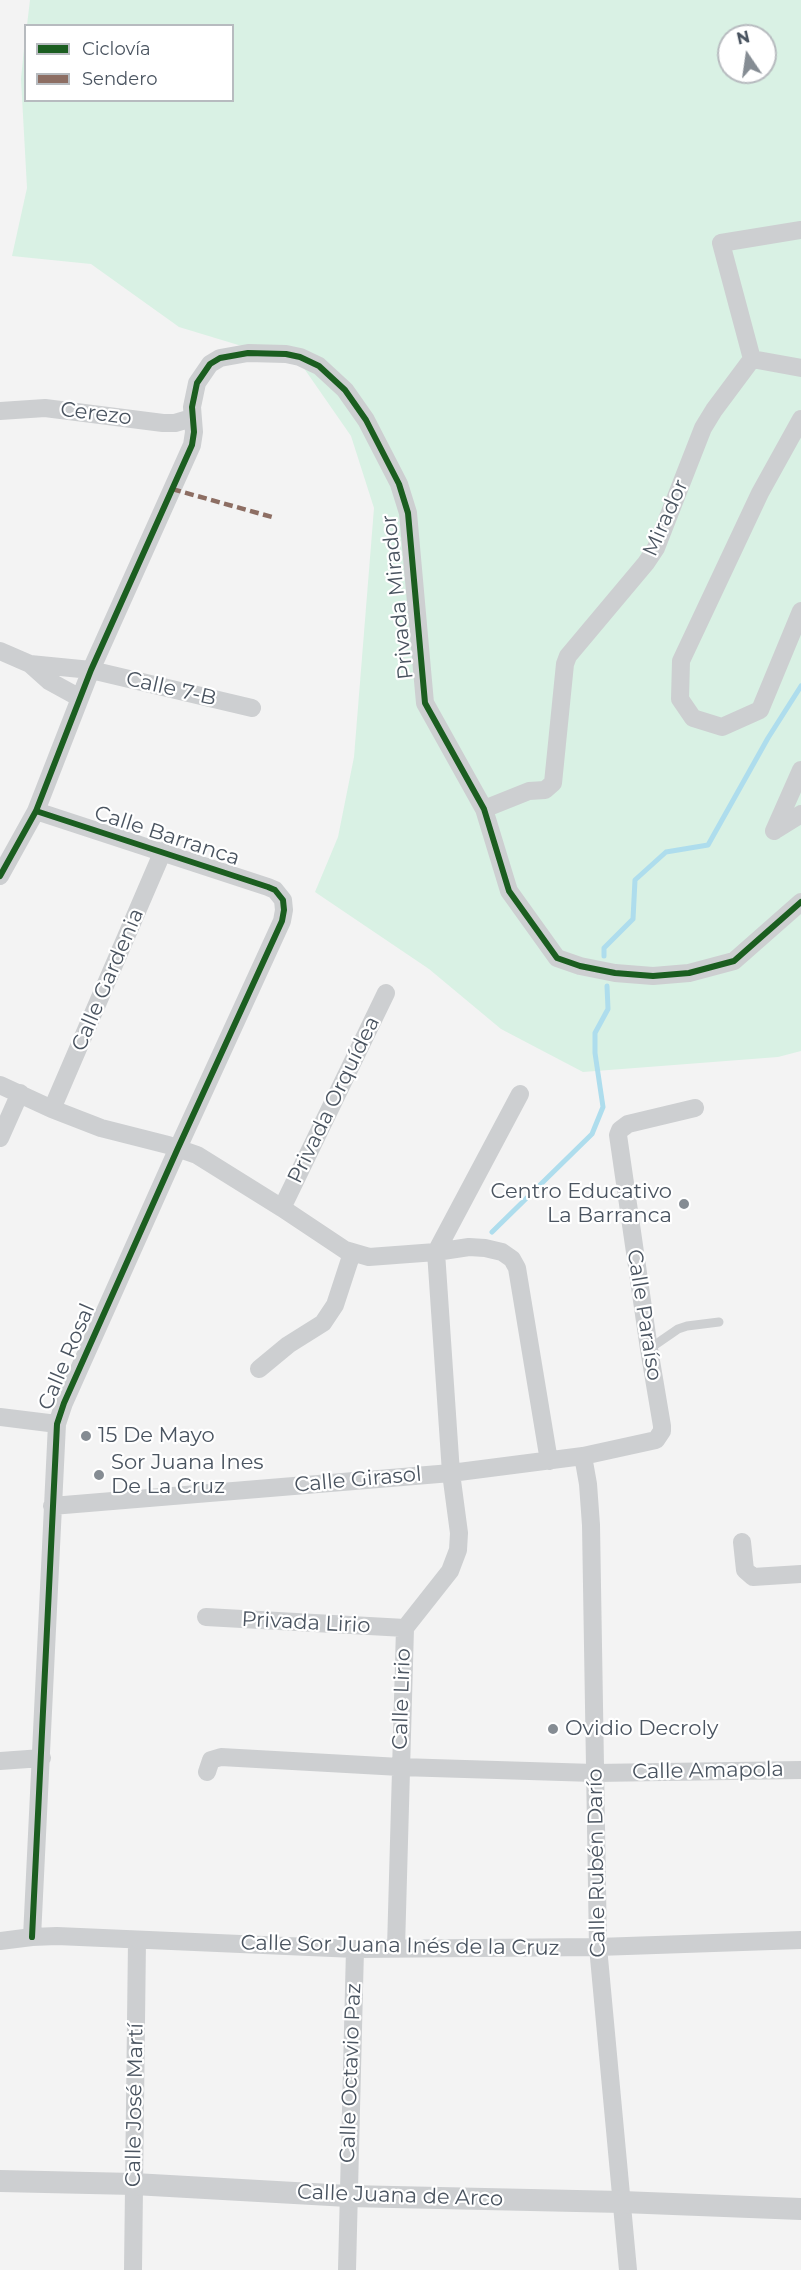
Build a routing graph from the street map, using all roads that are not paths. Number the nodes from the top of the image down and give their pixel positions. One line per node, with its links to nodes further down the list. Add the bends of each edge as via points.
1 (801, 230): 2 (street, via 721,243)
2 (752, 359): 3 (street); 14 (street, Mirador, via 704,428 656,548 568,656 553,783 545,790 529,791)
3 (801, 368)
4 (0, 411): 5 (street, Cerezo, via 45,408 163,423)
5 (192, 418): 10 (street, Privada Mirador, via 192,445); 14 (street, Privada Mirador, via 194,393 202,374 210,364 232,355 300,357 319,366 356,403 399,484 408,513 425,703)
6 (801, 419): 7 (street, via 760,493 681,661 680,699 693,718 722,727 760,710)
7 (801, 611)
8 (0, 651): 9 (street)
9 (30, 664): 10 (street, Calle 7-B); 11 (street, via 49,681)
10 (91, 670): 11 (street, Privada Mirador); 12 (street, Calle 7-B)
11 (80, 698): 15 (street, Privada Mirador)
12 (252, 708)
13 (801, 770): 16 (street, via 774,831)
14 (484, 809): 20 (street, Privada Mirador, via 509,891 557,958 580,966 653,976 689,973 734,961)
15 (36, 811): 17 (street, Calle Barranca); 18 (street, Privada Mirador)
16 (801, 814)
17 (163, 851): 19 (street, Calle Barranca, via 268,886); 26 (street, Calle Gardenia)
18 (0, 876)
19 (283, 900): 28 (street, Calle Rosal, via 282,921)
20 (801, 902)
21 (386, 993): 29 (street, Privada Orquídea)
22 (0, 1084): 23 (street)
23 (20, 1093): 26 (street); 27 (street)
24 (520, 1094): 31 (street)
25 (695, 1108): 33 (street, Calle Paraíso, via 628,1124 618,1135)
26 (52, 1109): 28 (street, via 101,1128)
27 (0, 1138)
28 (178, 1148): 29 (street, via 197,1155); 36 (street, Calle Rosal)
29 (282, 1208): 30 (street)
30 (352, 1253): 31 (street, via 386,1257); 34 (street, via 335,1305 323,1323)
31 (430, 1253): 39 (street, via 469,1247 502,1252 512,1258 517,1268); 40 (street, Calle Lirio)
32 (719, 1322): 33 (lane, via 687,1326)
33 (648, 1349): 37 (street, Calle Paraíso, via 662,1426)
34 (259, 1369)
35 (0, 1417): 36 (street)
36 (57, 1424): 41 (street, Calle Rosal)
37 (660, 1436): 38 (street, Calle Girasol, via 651,1442)
38 (583, 1456): 39 (street, Calle Girasol); 51 (street, Calle Rubén Darío, via 590,1514)
39 (549, 1461): 40 (street, Calle Girasol)
40 (451, 1473): 41 (street, Calle Girasol); 45 (street, Calle Lirio, via 458,1551 450,1571)
41 (52, 1506): 46 (street, Calle Rosal)
42 (742, 1542): 43 (street, via 745,1570 753,1577)
43 (801, 1574)
44 (206, 1617): 45 (street, Privada Lirio)
45 (405, 1628): 48 (street, Calle Lirio)
46 (42, 1758): 47 (street); 52 (street, Calle Rosal)
47 (0, 1761)
48 (400, 1767): 50 (street, Calle Amapola, via 221,1756 211,1760); 51 (street, Calle Amapola); 58 (street, Calle Lirio)
49 (801, 1770): 51 (street, Calle Amapola)
50 (207, 1772)
51 (594, 1773): 56 (street, Calle Rubén Darío)
52 (32, 1936): 53 (street, Calle Sor Juana Inés de la Cruz); 55 (street, Calle Sor Juana Inés de la Cruz)
53 (137, 1940): 57 (street, Calle Sor Juana Inés de la Cruz); 60 (street, Calle José Martí)
54 (801, 1940): 56 (street, Calle Sor Juana Inés de la Cruz)
55 (0, 1941)
56 (597, 1947): 58 (street, Calle Sor Juana Inés de la Cruz); 62 (street, Calle Rubén Darío)
57 (355, 1948): 58 (street, Calle Sor Juana Inés de la Cruz); 61 (street, Calle Octavio Paz)
58 (396, 1948)
59 (0, 2181): 60 (street, Calle Juana de Arco)
60 (134, 2184): 61 (street, Calle Juana de Arco); 64 (street, Calle José Martí)
61 (348, 2196): 62 (street, Calle Juana de Arco); 65 (street, Calle Octavio Paz)
62 (622, 2202): 63 (street, Calle Juana de Arco); 66 (street, Calle Rubén Darío)
63 (801, 2209)
64 (133, 2270)
65 (347, 2270)
66 (628, 2270)

